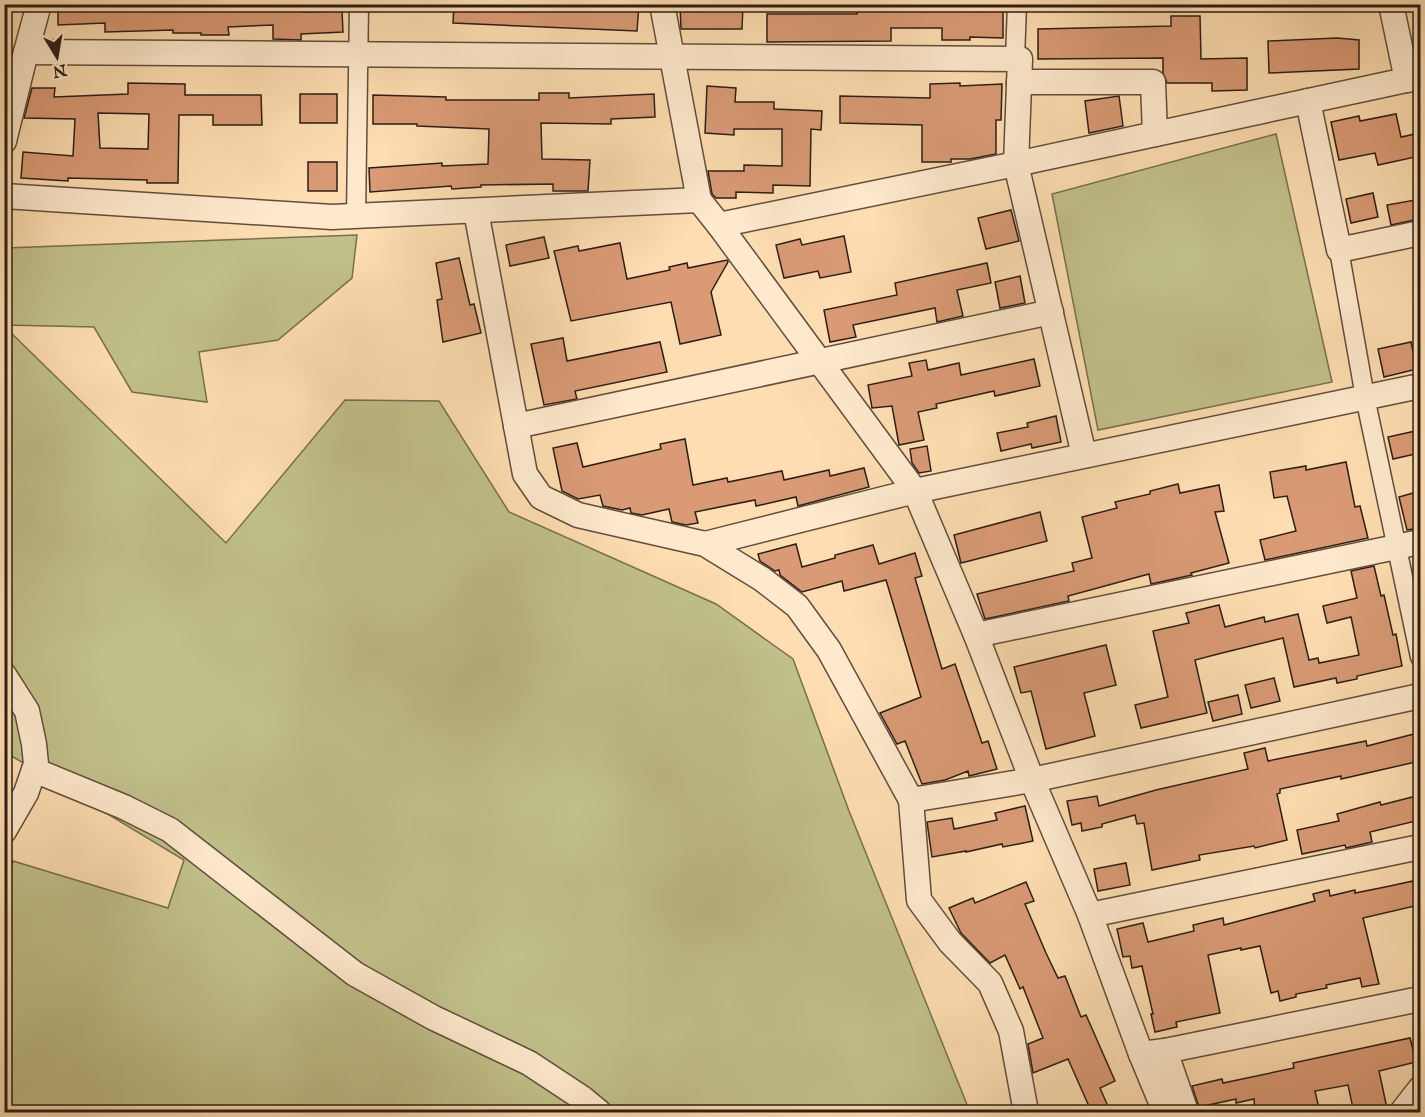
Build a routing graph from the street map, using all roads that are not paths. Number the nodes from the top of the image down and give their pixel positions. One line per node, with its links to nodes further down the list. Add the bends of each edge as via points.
1 (39, 4): 6 (street)
2 (359, 4): 7 (street)
3 (662, 4): 8 (street)
4 (1017, 4): 9 (street)
5 (1391, 4): 10 (street)
6 (26, 51): 7 (street); 13 (street)
7 (358, 54): 8 (street); 18 (street)
8 (672, 56): 9 (street); 16 (street)
9 (1017, 71): 12 (street, via 1153,82); 14 (street)
10 (1414, 79): 11 (street)
11 (1308, 101): 12 (street); 21 (street)
12 (1155, 134): 14 (street)
13 (4, 141)
14 (1016, 164): 19 (street); 22 (street)
15 (4, 196): 18 (street)
16 (699, 200): 17 (street); 19 (street)
17 (476, 211): 18 (street); 26 (street)
18 (356, 216)
19 (719, 225): 23 (street)
20 (1420, 233): 21 (street)
21 (1339, 250): 25 (street)
22 (1051, 312): 23 (street); 27 (street)
23 (820, 361): 26 (street); 28 (street)
24 (1420, 386): 25 (street)
25 (1365, 397): 27 (street); 31 (street)
26 (516, 426): 30 (street, via 525,474 541,497 578,515)
27 (1084, 455): 28 (street)
28 (915, 491): 30 (street); 32 (street)
29 (1420, 542): 31 (street)
30 (705, 544): 38 (street, via 797,606 829,650)
31 (1397, 547): 32 (street); 33 (street)
32 (976, 635): 37 (street)
33 (1420, 657)
34 (4, 675): 36 (street, via 27,711 34,744)
35 (1420, 696): 37 (street)
36 (34, 770): 39 (street); 46 (street, via 170,830 355,974 434,1018 529,1063)
37 (1032, 780): 38 (street); 41 (street)
38 (911, 800): 47 (street, via 920,900 950,942 990,983 1011,1031)
39 (4, 831)
40 (1420, 847): 41 (street)
41 (1090, 915): 44 (street)
42 (1420, 999): 43 (street)
43 (1165, 1051): 44 (street); 49 (street)
44 (1141, 1054): 48 (street)
45 (1420, 1089): 50 (street)
46 (599, 1113)
47 (1026, 1113)
48 (1165, 1113)
49 (1186, 1113)
50 (1402, 1113)

